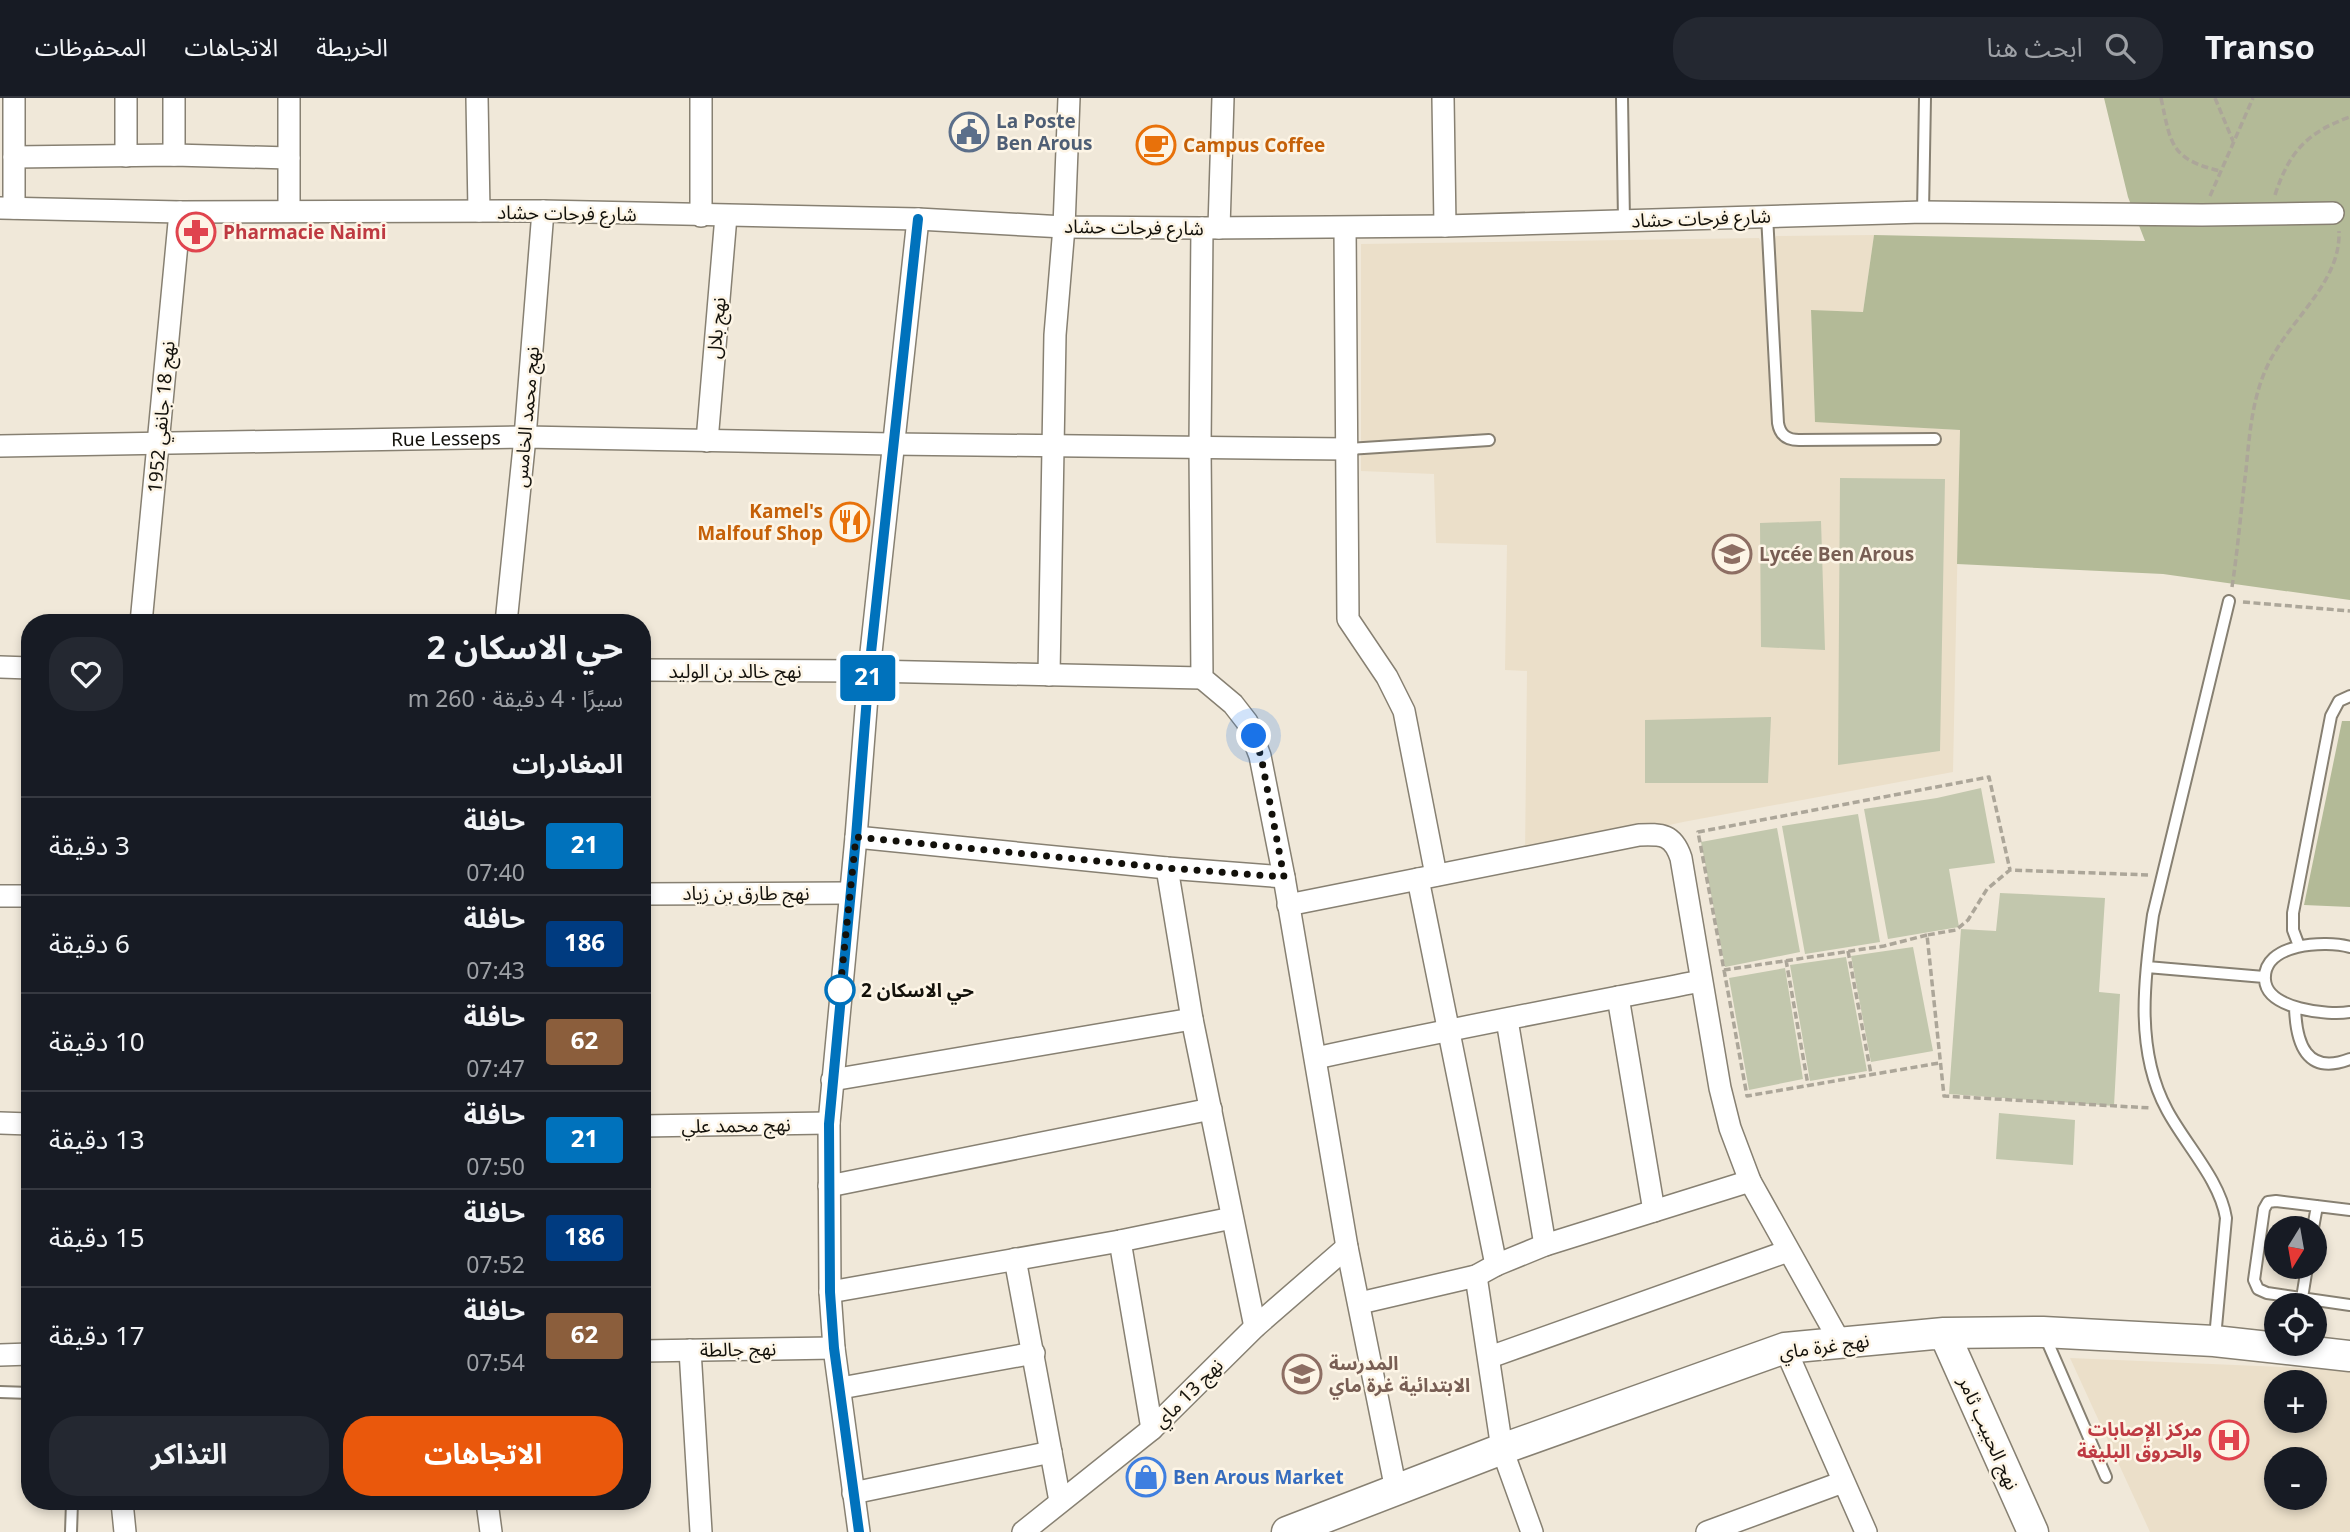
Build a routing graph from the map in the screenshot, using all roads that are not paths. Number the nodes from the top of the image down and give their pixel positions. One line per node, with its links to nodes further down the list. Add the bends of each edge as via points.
1 (14, 98): 14 (street)
2 (126, 98): 13 (street)
3 (174, 98): 12 (street)
4 (289, 98): 15 (street)
5 (477, 98): 18 (street)
6 (701, 98): 24 (street)
7 (1069, 98): 29 (street)
8 (1223, 98): 30 (street)
9 (1443, 98): 28 (street)
10 (1622, 98): 27 (lane)
11 (1925, 98): 21 (lane)
12 (174, 155): 13 (street); 15 (street)
13 (126, 156): 14 (street)
14 (14, 157): 16 (street)
15 (289, 158): 17 (street)
16 (7, 208): 20 (street, شارع فرحات حشاد)
17 (289, 211): 18 (street, شارع فرحات حشاد); 20 (street, شارع فرحات حشاد)
18 (479, 211): 19 (street, شارع فرحات حشاد)
19 (543, 211): 24 (street, شارع فرحات حشاد); 32 (street, نهج محمد الخامس)
20 (180, 212): 36 (street, نهج 18 جانفي 1952)
21 (1923, 212): 22 (street, شارع فرحات حشاد); 23 (street, شارع فرحات حشاد)
22 (2333, 213)
23 (1767, 215): 27 (street, شارع فرحات حشاد); 33 (lane, via 1782,434 1793,440)
24 (701, 216): 25 (street, شارع فرحات حشاد)
25 (726, 216): 26 (street, شارع فرحات حشاد); 35 (street, نهج بلال)
26 (918, 219): 29 (street, شارع فرحات حشاد); 37 (street)
27 (1624, 220): 28 (street, شارع فرحات حشاد)
28 (1445, 226): 31 (street, شارع فرحات حشاد)
29 (1064, 227): 30 (street, شارع فرحات حشاد); 39 (street, via 1055,335)
30 (1211, 228): 31 (street, شارع فرحات حشاد); 40 (street)
31 (1345, 228): 41 (street)
32 (525, 437): 35 (street, Rue Lesseps); 36 (street, Rue Lesseps); 44 (street, نهج محمد الخامس)
33 (1935, 439)
34 (1489, 440): 41 (lane)
35 (706, 441): 37 (street, Rue Lesseps)
36 (159, 444): 38 (street, Rue Lesseps); 43 (street, نهج 18 جانفي 1952)
37 (892, 444): 39 (street, Rue Lesseps); 48 (street)
38 (0, 446)
39 (1053, 446): 40 (street, Rue Lesseps); 49 (street)
40 (1200, 447): 41 (street, Rue Lesseps); 50 (street)
41 (1348, 449): 55 (street, via 1348,620 1404,711)
42 (2229, 601): 63 (lane, via 2161,876)
43 (142, 614)
44 (507, 614)
45 (0, 667): 46 (street)
46 (21, 668)
47 (651, 670): 48 (street, نهج خالد بن الوليد)
48 (869, 671): 49 (street, نهج خالد بن الوليد); 52 (street)
49 (1049, 675): 50 (street, نهج خالد بن الوليد)
50 (1202, 678): 54 (street, via 1233,704 1254,736)
51 (2350, 696): 61 (lane, via 2339,701 2331,716 2293,913)
52 (856, 837): 53 (street); 56 (street)
53 (1167, 868): 54 (street); 69 (street)
54 (1284, 877): 60 (street)
55 (1427, 877): 60 (street); 65 (street, via 1661,834 1672,841 1681,858); 71 (street)
56 (849, 893): 57 (street, نهج طارق بن زياد); 74 (street)
57 (651, 894)
58 (0, 896): 59 (street)
59 (21, 896)
60 (1288, 905): 72 (street)
61 (2299, 946): 62 (lane, via 2327,942); 64 (lane, via 2269,963)
62 (2350, 947)
63 (2147, 967): 64 (lane); 102 (lane, via 2144,1017 2154,1082 2224,1204)
64 (2264, 977): 67 (lane, via 2269,991)
65 (1701, 981): 66 (street); 80 (street, via 1720,1088)
66 (1618, 997): 70 (street); 84 (street)
67 (2295, 1007): 68 (lane, via 2330,1014); 73 (lane, via 2297,1035 2305,1053 2329,1063)
68 (2350, 1012)
69 (1192, 1019): 74 (street); 75 (street)
70 (1507, 1020): 71 (street); 88 (street)
71 (1450, 1029): 72 (street); 92 (street)
72 (1316, 1058): 89 (street)
73 (2350, 1059)
74 (832, 1080): 78 (street)
75 (1210, 1109): 81 (street); 86 (street)
76 (0, 1124): 77 (street)
77 (21, 1124)
78 (829, 1124): 79 (street, نهج محمد علي); 81 (street)
79 (651, 1126)
80 (1750, 1181): 84 (street); 90 (street)
81 (829, 1186): 94 (street)
82 (2317, 1206): 83 (lane); 85 (lane); 95 (lane, via 2272,1200 2264,1209 2255,1285)
83 (2350, 1210)
84 (1654, 1211): 88 (street)
85 (2315, 1216)
86 (1232, 1218): 87 (street); 99 (street)
87 (1120, 1241): 91 (street); 116 (street)
88 (1545, 1245): 92 (street)
89 (1347, 1247): 97 (street); 99 (street, نهج 13 ماي)
90 (1788, 1251): 103 (street); 112 (street)
91 (1015, 1259): 94 (street); 108 (street)
92 (1496, 1265): 93 (street)
93 (1476, 1276): 97 (street); 112 (street)
94 (830, 1292): 104 (street)
95 (2269, 1293)
96 (2327, 1302): 98 (lane)
97 (1360, 1303): 121 (street)
98 (2350, 1305)
99 (1255, 1327): 116 (street, نهج 13 ماي)
100 (2043, 1332): 101 (street, نهج غرة ماي); 102 (street, نهج غرة ماي); 119 (lane)
101 (1944, 1333): 103 (street, نهج غرة ماي); 137 (street, نهج الحبيب ثامر)
102 (2214, 1341): 111 (street, نهج غرة ماي)
103 (1840, 1342): 105 (street, نهج غرة ماي)
104 (834, 1348): 106 (street, نهج جالطة); 113 (street)
105 (1785, 1348): 117 (street, نهج غرة ماي); 120 (street)
106 (690, 1350): 107 (street, نهج جالطة); 130 (street)
107 (651, 1351)
108 (1034, 1353): 113 (street); 118 (street)
109 (21, 1354): 110 (street)
110 (0, 1355)
111 (2350, 1356)
112 (1490, 1357): 117 (street)
113 (841, 1388): 122 (street)
114 (0, 1392): 115 (lane)
115 (21, 1393)
116 (1152, 1429): 123 (street, نهج 13 ماي)
117 (1502, 1449): 121 (street, نهج غرة ماي); 134 (street)
118 (1051, 1452): 122 (street); 123 (street)
119 (2106, 1477)
120 (1843, 1482): 135 (street); 136 (street)
121 (1396, 1490): 133 (street, نهج غرة ماي)
122 (853, 1493): 131 (street)
123 (1060, 1501): 132 (street, نهج 13 ماي)
124 (72, 1510): 127 (lane)
125 (123, 1510): 128 (street)
126 (488, 1510): 129 (street)
127 (71, 1532)
128 (125, 1532)
129 (491, 1532)
130 (701, 1532)
131 (859, 1532)
132 (1023, 1532)
133 (1287, 1532)
134 (1532, 1532)
135 (1707, 1532)
136 (1866, 1532)
137 (2033, 1532)

